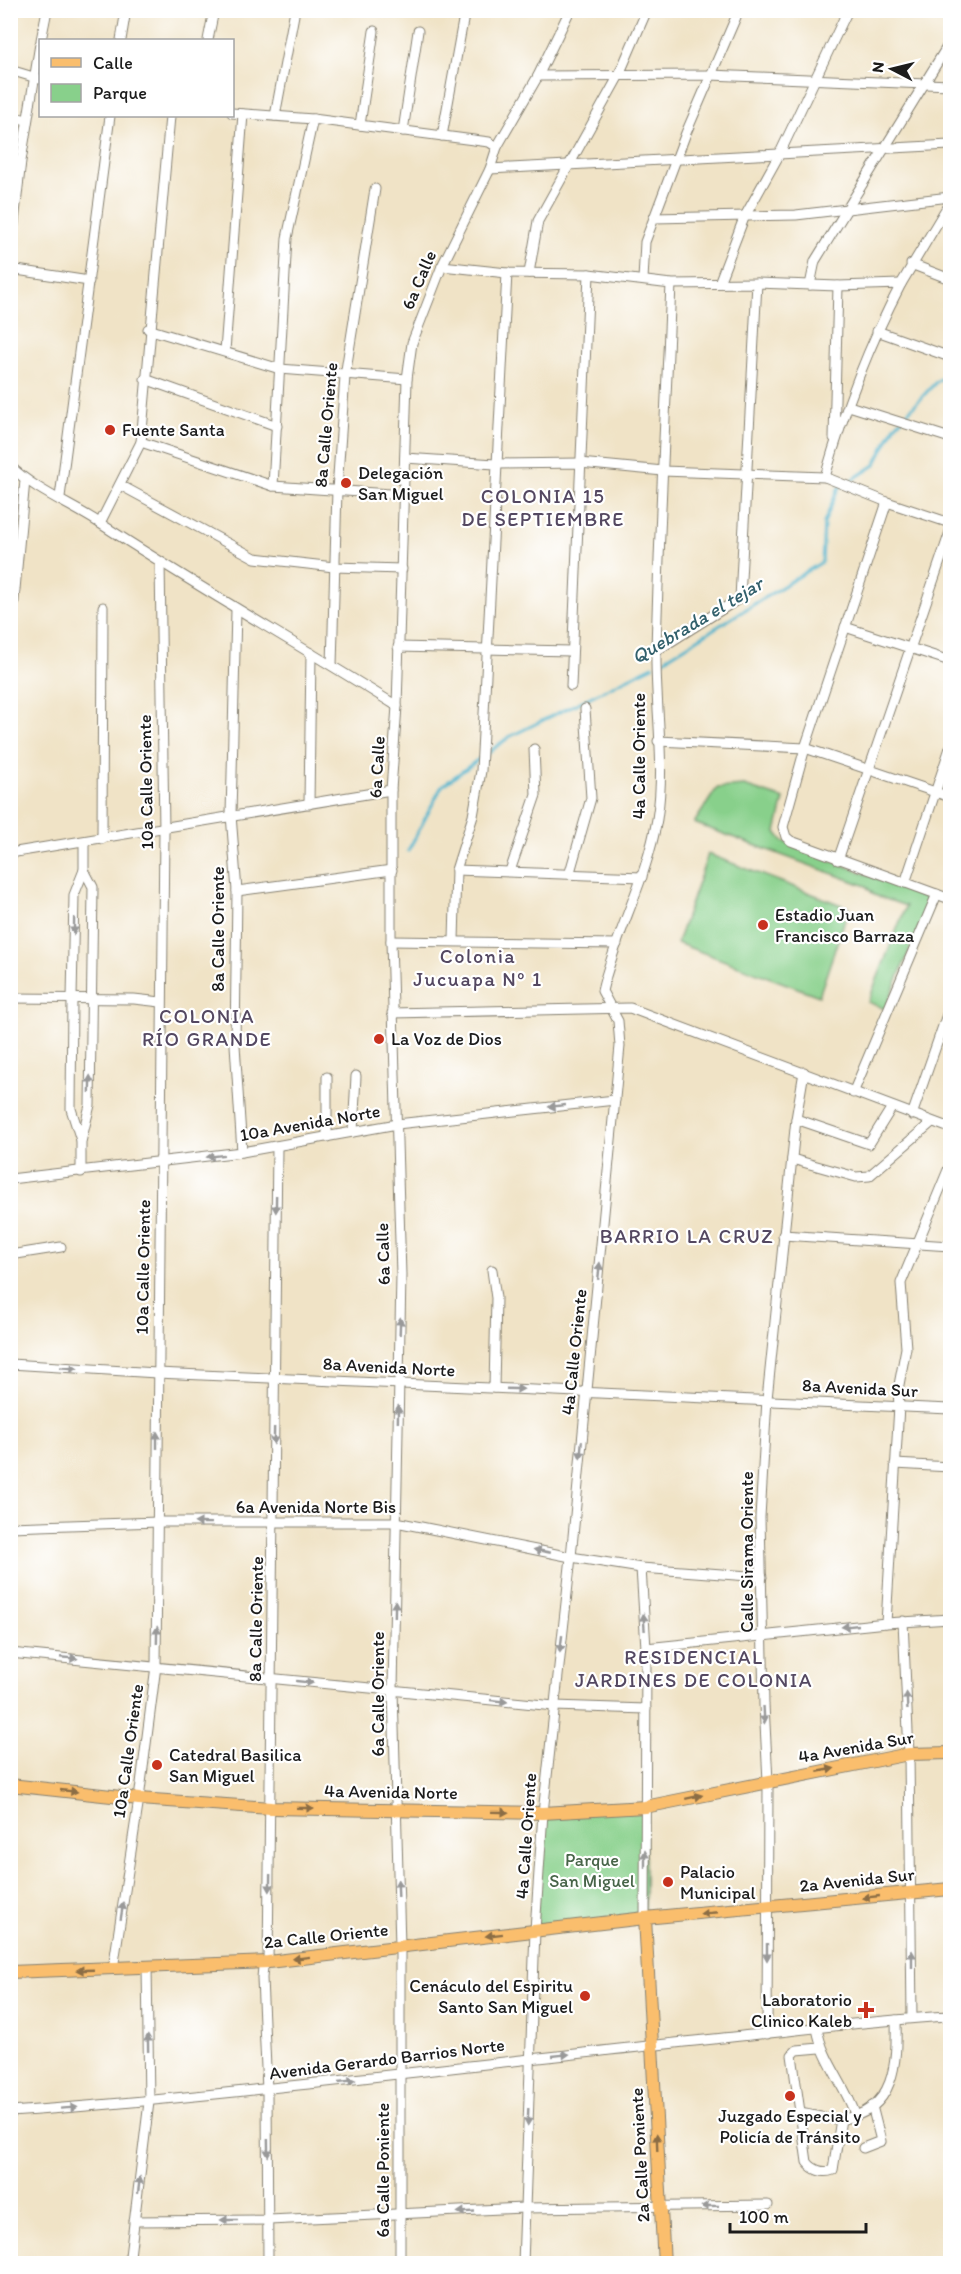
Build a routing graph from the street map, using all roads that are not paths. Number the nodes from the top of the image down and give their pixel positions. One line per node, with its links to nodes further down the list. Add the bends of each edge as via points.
1 (47, 10): 12 (street)
2 (126, 10): 13 (street)
3 (214, 10): 14 (street)
4 (465, 10): 35 (street)
5 (570, 10): 19 (street)
6 (647, 10): 21 (street)
7 (848, 10): 22 (street)
8 (294, 15): 28 (street)
9 (736, 17): 18 (street)
10 (374, 31): 33 (street)
11 (418, 31): 34 (street)
12 (42, 39)
13 (121, 39)
14 (208, 39)
15 (951, 42): 23 (street)
16 (39, 60): 20 (street)
17 (10, 70): 20 (street)
18 (710, 75): 21 (street); 22 (street); 41 (street)
19 (538, 76): 21 (street); 37 (street)
20 (37, 78): 32 (street)
21 (618, 78): 43 (street)
22 (815, 78): 23 (street); 39 (street)
23 (924, 84): 24 (street); 38 (street)
24 (951, 85)
25 (234, 113): 26 (street)
26 (243, 114): 28 (street); 69 (street)
27 (10, 116): 32 (street)
28 (275, 116): 31 (street)
29 (110, 117): 60 (street)
30 (170, 117): 67 (street)
31 (313, 119): 33 (street); 71 (street, via 287,238)
32 (27, 120): 42 (street)
33 (360, 125): 34 (street)
34 (403, 131): 35 (street)
35 (442, 136): 37 (street, via 489,142)
36 (951, 145): 38 (street)
37 (497, 147): 44 (street)
38 (886, 147): 39 (street); 48 (street)
39 (778, 155): 41 (street); 50 (street)
40 (10, 158): 42 (street)
41 (677, 158): 43 (street); 49 (street)
42 (21, 162): 51 (street)
43 (572, 164): 44 (street); 56 (street, via 538,221)
44 (490, 169): 53 (street, 6a Calle)
45 (375, 189): 72 (street, 8a Calle Oriente)
46 (951, 197): 48 (street)
47 (951, 202): 52 (street)
48 (846, 210): 50 (street); 65 (street, via 815,261)
49 (654, 218): 50 (street); 59 (street, via 645,243)
50 (744, 218): 61 (street)
51 (10, 256)
52 (911, 264): 58 (street); 64 (street)
53 (442, 266): 55 (street); 74 (street, 6a Calle, via 411,343)
54 (10, 269): 60 (street)
55 (507, 273): 56 (street); 82 (street)
56 (529, 273): 57 (street)
57 (589, 274): 59 (street); 81 (street)
58 (951, 279)
59 (643, 280): 63 (street)
60 (88, 281): 92 (street)
61 (719, 283): 62 (street); 63 (street)
62 (757, 283): 65 (street); 85 (street)
63 (671, 284): 84 (street, 4a Calle Oriente)
64 (901, 284): 66 (street); 68 (street)
65 (810, 285): 66 (street)
66 (838, 286): 79 (street)
67 (149, 329): 69 (street); 73 (street)
68 (877, 331): 70 (street); 75 (street)
69 (225, 351): 71 (street)
70 (951, 357)
71 (280, 369): 72 (street); 76 (street)
72 (345, 376): 74 (street); 90 (street, 8a Calle Oriente)
73 (145, 379): 76 (street); 78 (street)
74 (406, 379): 80 (street, 6a Calle)
75 (849, 406): 77 (street); 79 (street)
76 (277, 426): 89 (street)
77 (951, 438)
78 (141, 442): 88 (street); 89 (street)
79 (834, 447): 86 (street)
80 (405, 458): 82 (street); 91 (street, 6a Calle)
81 (580, 463): 82 (street); 84 (street); 108 (street)
82 (495, 464): 106 (street)
83 (10, 466): 87 (street)
84 (663, 471): 85 (street); 110 (street, 4a Calle Oriente)
85 (747, 472): 86 (street); 110 (street, via 740,598)
86 (825, 477): 93 (street)
87 (25, 480): 92 (street); 102 (street)
88 (120, 485): 94 (street); 98 (street, via 255,558)
89 (273, 486): 90 (street)
90 (337, 490): 91 (street); 98 (street, 8a Calle Oriente)
91 (405, 495): 99 (street, 6a Calle)
92 (60, 497): 94 (street)
93 (887, 502): 95 (street); 103 (street)
94 (100, 523): 97 (street)
95 (951, 523)
96 (951, 532): 107 (street)
97 (160, 563): 101 (street); 126 (street, 10a Calle Oriente)
98 (334, 567): 99 (street); 112 (street, 8a Calle Oriente)
99 (402, 569): 105 (street, 6a Calle)
100 (103, 607): 127 (street)
101 (236, 610): 109 (street); 125 (street, 8a Calle Oriente)
102 (11, 618): 104 (street)
103 (844, 627): 107 (street); 117 (street)
104 (10, 644)
105 (398, 647): 106 (street); 114 (street, 6a Calle)
106 (488, 648): 108 (street); 133 (street, via 482,762 473,816)
107 (910, 649): 111 (street); 120 (street)
108 (572, 651): 113 (street)
109 (310, 653): 112 (street); 124 (street)
110 (656, 660): 116 (street, 4a Calle Oriente)
111 (951, 662)
112 (332, 665): 114 (street)
113 (571, 686)
114 (397, 706): 121 (street, 6a Calle)
115 (585, 709): 135 (street, via 591,798)
116 (658, 741): 117 (street); 136 (street, 4a Calle Oriente, via 657,816)
117 (805, 748): 120 (street); 130 (street, via 783,827 791,841)
118 (951, 748): 122 (street)
119 (534, 749): 134 (street, via 536,795)
120 (869, 769): 122 (street); 130 (street)
121 (391, 790): 124 (street); 132 (street, 6a Calle)
122 (936, 792): 123 (street); 137 (street)
123 (951, 797)
124 (309, 804): 125 (street)
125 (231, 815): 126 (street); 138 (street, 8a Calle Oriente)
126 (164, 830): 127 (street); 147 (street, 10a Calle Oriente)
127 (102, 840): 128 (street)
128 (84, 842): 129 (street); 131 (street)
129 (10, 853)
130 (838, 860): 137 (street)
131 (84, 870): 145 (street, one-way to 145, via 74,895); 146 (street, via 93,887)
132 (392, 870): 138 (street); 142 (street, 6a Calle)
133 (456, 870): 134 (street); 141 (street)
134 (510, 871): 135 (street)
135 (570, 872): 136 (street)
136 (642, 877): 143 (street, 4a Calle Oriente)
137 (905, 883): 139 (street)
138 (237, 891): 166 (street, 8a Calle Oriente, via 235,1045)
139 (937, 894): 140 (street); 154 (street)
140 (951, 899)
141 (454, 940): 142 (street); 143 (street)
142 (391, 941): 150 (street, 6a Calle)
143 (617, 944): 149 (street, 4a Calle Oriente, via 602,991)
144 (10, 998): 145 (street)
145 (72, 999): 146 (street); 164 (street, via 71,1109)
146 (91, 999): 147 (street); 164 (street, one-way to 146, via 90,1105)
147 (161, 1002): 168 (street, 10a Calle Oriente)
148 (951, 1006): 157 (street)
149 (611, 1009): 150 (street); 151 (street, via 630,1008); 155 (street, 4a Calle Oriente, via 618,1021 620,1046)
150 (392, 1013): 160 (street, 6a Calle)
151 (804, 1072): 154 (street); 158 (street, Calle Sirama Oriente)
152 (356, 1076): 162 (street)
153 (327, 1077): 163 (street)
154 (853, 1093): 156 (street)
155 (615, 1100): 160 (street, 10a Avenida Norte, one-way to 160); 183 (street, 4a Calle Oriente, one-way to 155)
156 (892, 1107): 157 (street); 158 (street, via 869,1144)
157 (912, 1114): 159 (street)
158 (796, 1119): 167 (street, Calle Sirama Oriente)
159 (932, 1122): 161 (street); 167 (street, via 869,1176 856,1177)
160 (397, 1124): 162 (street, 10a Avenida Norte); 181 (street, 6a Calle, one-way to 160, via 401,1275)
161 (951, 1128)
162 (353, 1132): 163 (street, 10a Avenida Norte)
163 (327, 1137): 165 (street, 10a Avenida Norte)
164 (81, 1142): 170 (street)
165 (277, 1146): 166 (street, 10a Avenida Norte); 180 (street, 8a Calle Oriente, one-way to 180)
166 (242, 1152): 168 (street, 10a Avenida Norte, one-way to 168)
167 (792, 1159): 172 (street, Calle Sirama Oriente)
168 (161, 1163): 170 (street, 10a Avenida Norte); 179 (street, 10a Calle Oriente)
169 (951, 1165): 173 (street)
170 (81, 1172): 171 (street, 10a Avenida Norte)
171 (10, 1179)
172 (783, 1235): 173 (street); 184 (street, Calle Sirama Oriente)
173 (917, 1244): 174 (street); 185 (street, via 900,1286 906,1348 898,1388)
174 (951, 1246)
175 (61, 1247): 176 (street)
176 (10, 1255)
177 (492, 1270): 182 (street, via 496,1298)
178 (10, 1364): 179 (street, 8a Avenida Norte, one-way to 179)
179 (157, 1373): 180 (street, 8a Avenida Norte); 189 (street, 10a Calle Oriente, one-way to 179)
180 (275, 1378): 181 (street, 8a Avenida Norte); 191 (street, 8a Calle Oriente, one-way to 191)
181 (398, 1384): 182 (street, 8a Avenida Norte); 190 (street, 6a Calle Oriente, one-way to 181)
182 (494, 1388): 183 (street, 8a Avenida Norte, one-way to 183)
183 (586, 1392): 184 (street, 8a Avenida Norte); 193 (street, 4a Calle Oriente, one-way to 193)
184 (767, 1400): 185 (street, 8a Avenida Sur); 195 (street, Calle Sirama Oriente, via 760,1517)
185 (899, 1406): 186 (street, 8a Avenida Sur); 187 (street)
186 (951, 1409)
187 (896, 1464): 188 (street); 198 (street)
188 (951, 1467)
189 (158, 1522): 191 (street, 6a Avenida Norte Bis, one-way to 189); 192 (street, 6a Avenida Norte Bis); 202 (street, 10a Calle Oriente, one-way to 189)
190 (396, 1522): 191 (street, 6a Avenida Norte Bis); 193 (street, 6a Avenida Norte Bis, one-way to 190); 204 (street, 6a Calle Oriente, one-way to 190)
191 (273, 1523): 203 (street, 8a Calle Oriente)
192 (10, 1527)
193 (571, 1557): 194 (street, 6a Avenida Norte Bis); 205 (street, 4a Calle Oriente, one-way to 205)
194 (641, 1568): 195 (street, 6a Avenida Norte Bis); 200 (street, one-way to 194)
195 (762, 1577): 199 (street, Calle Sirama Oriente)
196 (951, 1619): 197 (street)
197 (903, 1622): 198 (street); 208 (street, one-way to 197)
198 (886, 1623): 199 (street, one-way to 199)
199 (763, 1636): 200 (street); 209 (street, Calle Sirama Oriente, one-way to 209)
200 (646, 1648): 206 (street)
201 (10, 1653): 202 (street, one-way to 202)
202 (156, 1666): 203 (street); 211 (street, 10a Calle Oriente)
203 (271, 1678): 204 (street, one-way to 204); 213 (street, 8a Calle Oriente)
204 (393, 1690): 205 (street, one-way to 205); 214 (street, 6a Calle Oriente)
205 (554, 1706): 206 (street); 215 (street, 4a Calle Oriente)
206 (646, 1709): 212 (street)
207 (951, 1753): 208 (main road, 4a Avenida Sur)
208 (909, 1754): 209 (main road, 4a Avenida Sur, one-way to 208); 217 (street)
209 (768, 1781): 212 (main road, 4a Avenida Norte, one-way to 209); 218 (street, Calle Sirama Oriente)
210 (10, 1785): 211 (main road, 4a Avenida Norte, one-way to 211)
211 (139, 1799): 213 (main road, 4a Avenida Norte); 224 (street, 10a Calle Oriente, one-way to 211)
212 (645, 1807): 215 (main road, 4a Avenida Norte); 219 (street, one-way to 212)
213 (271, 1808): 214 (main road, 4a Avenida Norte, one-way to 214); 222 (street, 8a Calle Oriente, one-way to 222)
214 (396, 1809): 215 (main road, 4a Avenida Norte, one-way to 215); 221 (street, 6a Calle Oriente, one-way to 214)
215 (543, 1813): 220 (street, 4a Calle Oriente)
216 (951, 1889): 217 (main road, 2a Avenida Sur)
217 (911, 1892): 218 (main road, 2a Avenida Sur, one-way to 218); 227 (street, one-way to 217)
218 (767, 1908): 219 (main road, 2a Calle Oriente, one-way to 219); 230 (street, Calle Sirama Oriente, one-way to 230)
219 (645, 1918): 220 (main road, 2a Calle Oriente); 231 (main road)
220 (535, 1930): 221 (main road, 2a Calle Oriente, one-way to 221); 233 (street, 4a Calle Oriente)
221 (400, 1946): 222 (main road, 2a Calle Oriente, one-way to 222); 234 (street, 6a Calle Oriente)
222 (268, 1962): 223 (main road, 2a Calle Oriente); 235 (street, 8a Calle Oriente, via 262,1978)
223 (147, 1966): 224 (main road, 2a Calle Oriente); 236 (street, one-way to 223)
224 (112, 1969): 225 (main road, 2a Calle Oriente, one-way to 225)
225 (10, 1972)
226 (951, 2016): 227 (street, Avenida Gerardo Barrios Norte)
227 (912, 2018): 228 (street, Avenida Gerardo Barrios Norte)
228 (896, 2020): 229 (street, Avenida Gerardo Barrios Norte); 237 (street, via 895,2072)
229 (817, 2028): 230 (street, Avenida Gerardo Barrios Norte); 232 (street)
230 (767, 2034): 231 (street, Avenida Gerardo Barrios Norte)
231 (653, 2045): 233 (street, Avenida Gerardo Barrios Norte, one-way to 231); 244 (main road, 2a Calle Poniente, one-way to 231)
232 (820, 2048): 239 (street, via 797,2050 792,2055); 240 (street, via 843,2084)
233 (531, 2058): 234 (street, Avenida Gerardo Barrios Norte); 245 (street, 4a Calle Oriente, one-way to 245)
234 (399, 2075): 235 (street, Avenida Gerardo Barrios Norte, one-way to 234); 246 (street, 6a Calle Poniente)
235 (267, 2090): 236 (street, Avenida Gerardo Barrios Norte); 247 (street, 8a Calle Oriente, one-way to 247)
236 (149, 2102): 238 (street, Avenida Gerardo Barrios Norte, one-way to 236); 248 (street, one-way to 236)
237 (872, 2106): 240 (street); 242 (street, via 880,2141)
238 (10, 2112)
239 (800, 2113): 241 (street); 241 (street, via 807,2162 826,2173 835,2163)
240 (855, 2114): 241 (street)
241 (841, 2119)
242 (863, 2148)
243 (768, 2205): 244 (street, one-way to 244)
244 (660, 2207): 245 (street); 253 (main road, 2a Calle Poniente)
245 (524, 2208): 246 (street, one-way to 246); 252 (street, 4a Calle Oriente)
246 (400, 2216): 247 (street); 251 (street, 6a Calle Poniente)
247 (269, 2220): 248 (street, one-way to 248); 250 (street, 8a Calle Oriente)
248 (134, 2221): 249 (street)
249 (129, 2264)
250 (268, 2264)
251 (400, 2264)
252 (523, 2264)
253 (663, 2264)

